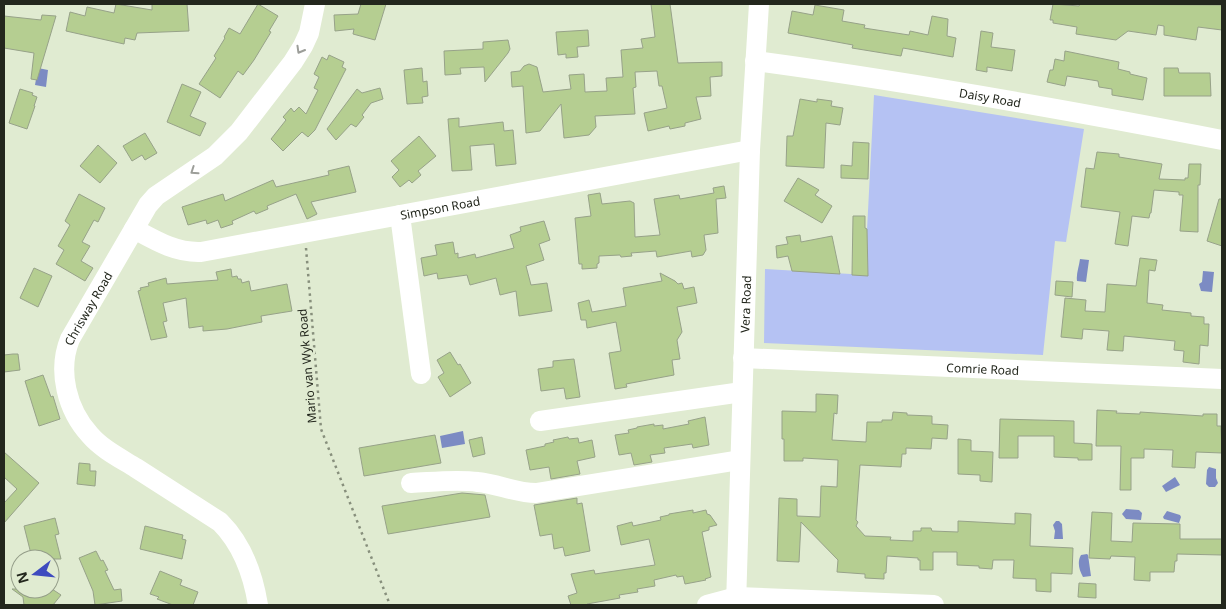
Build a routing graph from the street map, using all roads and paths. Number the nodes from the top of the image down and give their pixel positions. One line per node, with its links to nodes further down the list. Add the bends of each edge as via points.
1 (316, 4): 7 (street, Chrisway Road, one-way to 7, via 309,33 293,62 239,132 215,156 156,196)
2 (759, 4): 3 (street, Vera Road)
3 (755, 61): 4 (street, Daisy Road, via 1089,114); 5 (street, Vera Road)
4 (1222, 140)
5 (750, 150): 6 (street, Simpson Road); 9 (street, Vera Road)
6 (400, 215): 8 (street, Simpson Road); 10 (street)
7 (134, 229): 8 (street, Simpson Road, via 165,246 191,252); 17 (street, Chrisway Road, via 67,345 63,374 70,399 81,424 100,445 228,530 249,567)
8 (304, 232): 18 (path, Mario van Wyk Road, via 321,429)
9 (744, 358): 11 (street, Comrie Road); 12 (street, Vera Road)
10 (421, 374)
11 (1222, 379)
12 (742, 392): 13 (street); 14 (street, Vera Road)
13 (540, 421)
14 (740, 460): 15 (street, via 536,492 515,491 478,482); 16 (street, Vera Road)
15 (411, 483)
16 (736, 601): 19 (street); 20 (street)
17 (258, 605)
18 (390, 605)
19 (707, 605)
20 (934, 605)

